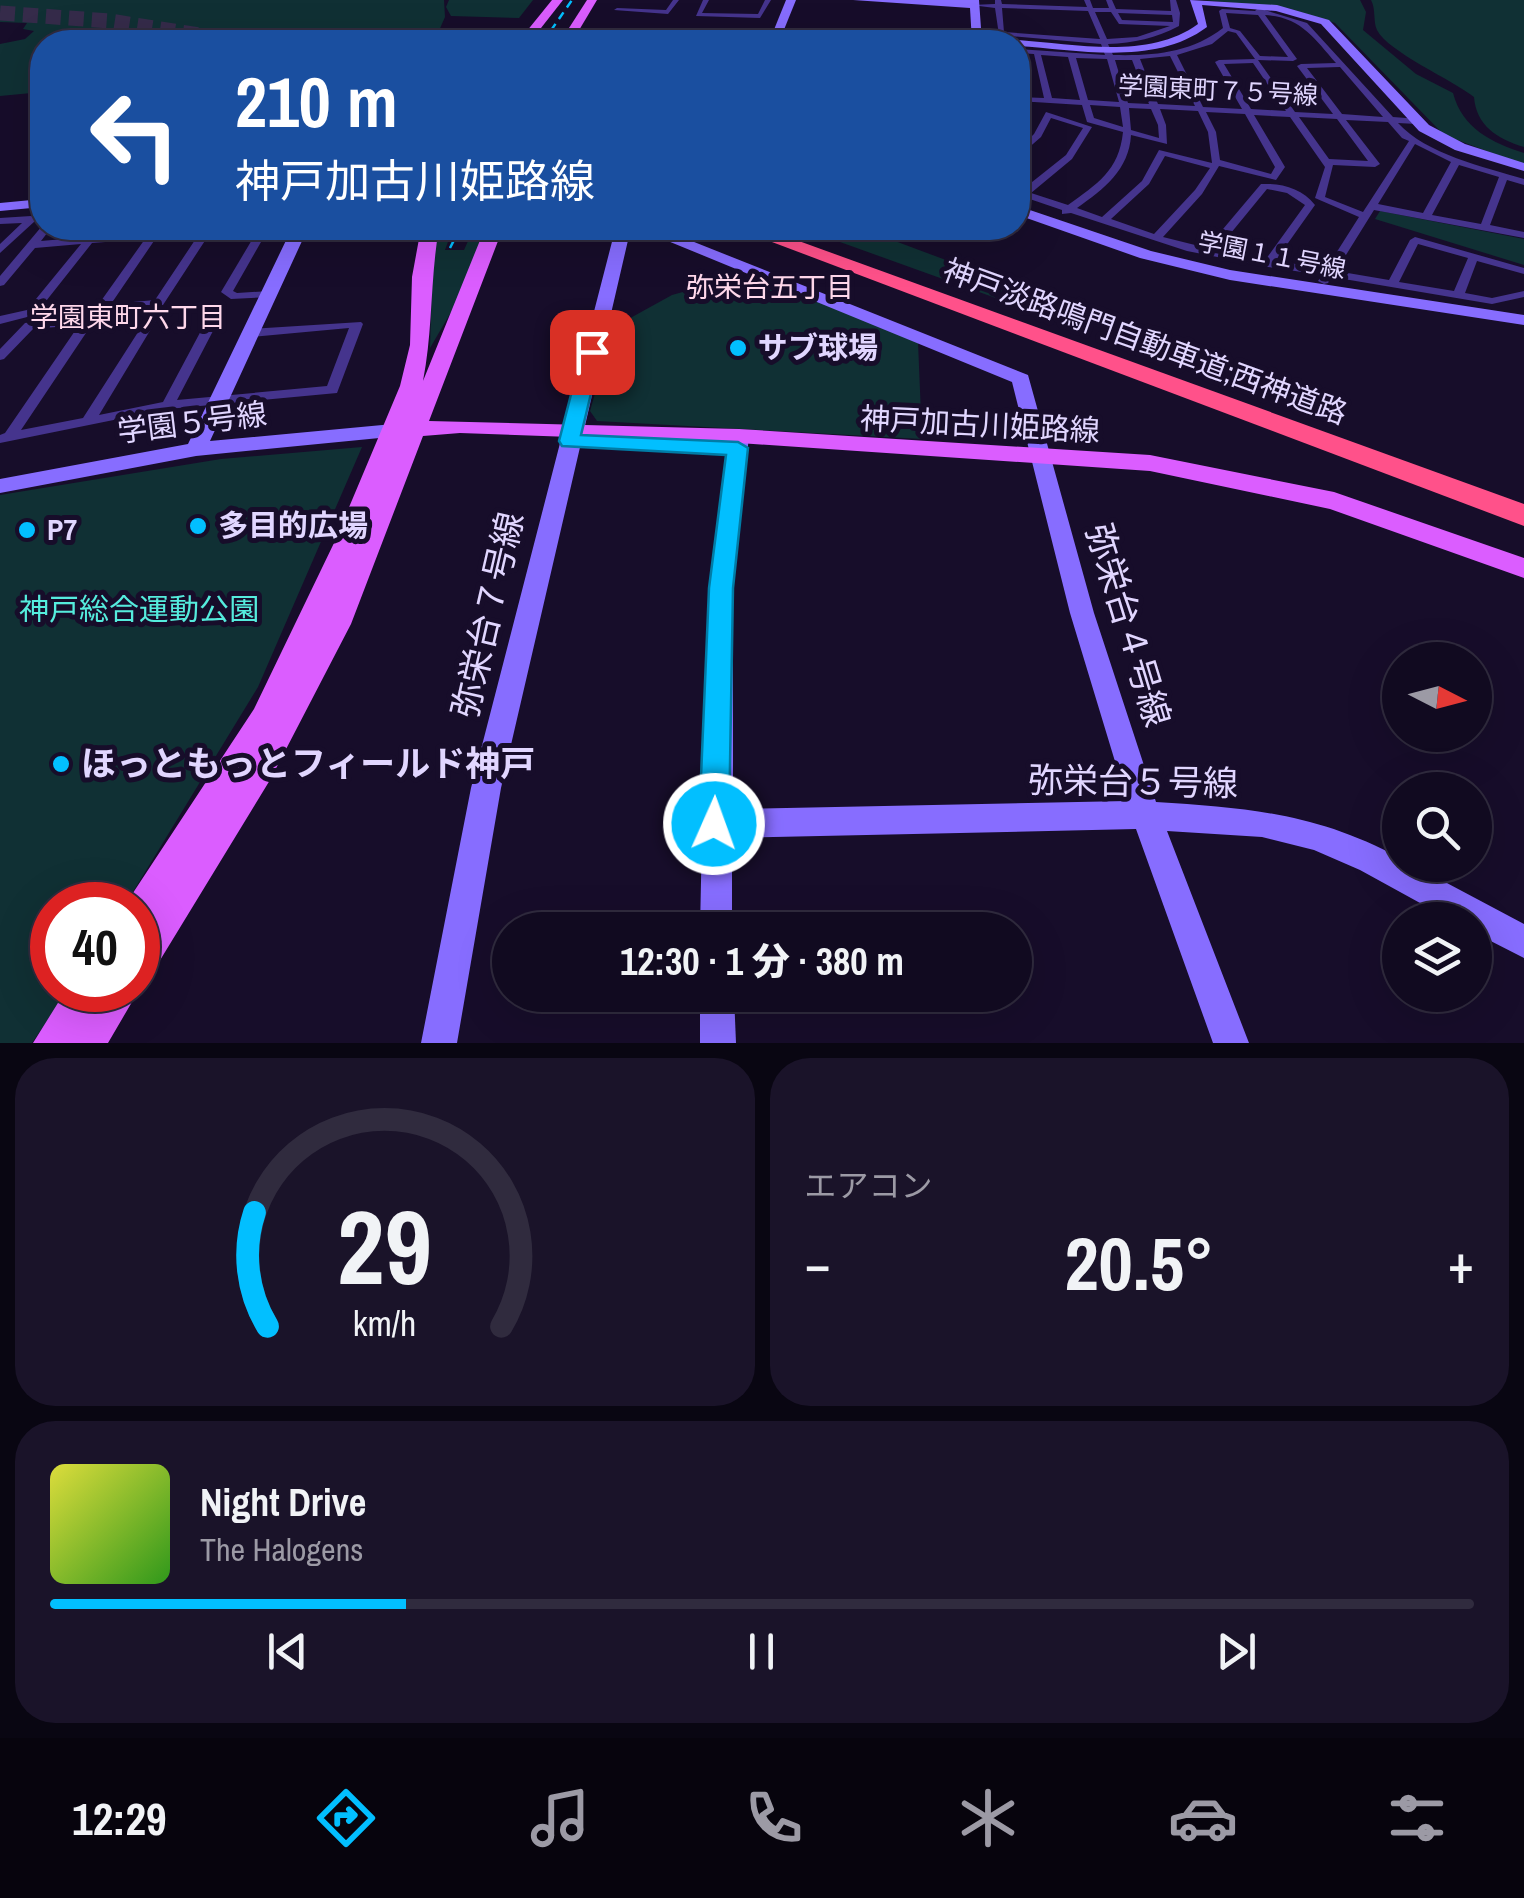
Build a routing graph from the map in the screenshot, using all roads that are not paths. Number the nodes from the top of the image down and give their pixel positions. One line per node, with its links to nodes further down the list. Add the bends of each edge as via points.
1 (558, 0): 29 (main road)
2 (592, 0): 30 (main road)
3 (625, 0): 20 (street)
4 (643, 0): 12 (street)
5 (790, 0): 31 (street)
6 (858, 0): 13 (street)
7 (1087, 0): 21 (street)
8 (1110, 0): 23 (street)
9 (1140, 0): 24 (street)
10 (1173, 0): 25 (street)
11 (1195, 1): 22 (street); 40 (street, via 1203,25 1187,38)
12 (675, 2): 20 (street, via 667,15)
13 (974, 2): 15 (street); 32 (street)
14 (704, 3): 19 (street); 26 (street, via 697,18)
15 (998, 3): 17 (street); 33 (street)
16 (766, 4): 19 (street); 26 (street, via 759,19)
17 (1028, 4): 18 (street); 36 (street)
18 (1059, 4): 21 (street); 37 (street)
19 (735, 6): 26 (street)
20 (617, 10): 27 (street)
21 (1091, 10): 23 (street); 40 (street)
22 (1257, 10): 34 (street, via 1222,11); 43 (street, via 1293,59 1258,58); 49 (street, via 1303,23); 60 (street, via 1294,11 1325,22)
23 (1114, 11): 24 (street); 28 (street, via 1120,22)
24 (1146, 12): 25 (street)
25 (1178, 13): 28 (street)
26 (728, 17)
27 (611, 18)
28 (1177, 24): 40 (street)
29 (534, 30)
30 (573, 30)
31 (779, 30)
32 (976, 30)
33 (1001, 30)
34 (1227, 30): 39 (street); 43 (street, via 1238,32)
35 (1030, 36): 36 (street)
36 (1036, 36): 37 (street)
37 (1070, 38): 40 (street)
38 (1030, 44): 40 (street)
39 (1198, 48): 41 (street); 47 (street)
40 (1105, 49): 46 (street); 48 (street); 53 (street)
41 (1216, 49)
42 (1233, 50): 43 (street)
43 (1250, 50)
44 (1030, 52): 45 (street)
45 (1037, 52): 46 (street); 51 (street)
46 (1071, 54): 52 (street)
47 (1173, 54): 48 (street); 55 (street)
48 (1135, 57): 54 (street)
49 (1340, 65): 58 (street, via 1300,66); 59 (street)
50 (1030, 100): 51 (street, 学園東町７５号線)
51 (1048, 101): 52 (street, 学園東町７５号線)
52 (1086, 103): 53 (street, 学園東町７５号線); 61 (street, via 1094,123)
53 (1125, 105): 54 (street, 学園東町７５号線); 61 (street)
54 (1155, 107): 55 (street, 学園東町７５号線); 61 (street, via 1164,142)
55 (1202, 110): 56 (street, 学園東町７５号線); 56 (street, via 1218,150 1216,162 1273,178 1278,160)
56 (1250, 112): 57 (street, 学園東町７５号線); 57 (street, via 1219,60 1259,64)
57 (1294, 114): 58 (street, 学園東町７５号線); 65 (street)
58 (1340, 117): 59 (street, 学園東町７５号線); 65 (street, via 1376,164)
59 (1388, 120): 60 (street, 学園東町７５号線); 62 (street)
60 (1416, 121): 66 (street, via 1460,147)
61 (1131, 135): 74 (street, via 1110,177)
62 (1413, 141): 64 (street); 75 (street)
63 (1030, 143): 69 (street, via 1049,114 1088,127 1063,165)
64 (1456, 161): 67 (street); 76 (street)
65 (1327, 162): 75 (street, via 1331,174 1320,198)
66 (1524, 167)
67 (1504, 176): 68 (street); 80 (street)
68 (1524, 182)
69 (1030, 190)
70 (1030, 201): 74 (street)
71 (30, 204): 72 (street)
72 (0, 207)
73 (1030, 207): 79 (street, 学園１１号線)
74 (1069, 209): 78 (street); 79 (street)
75 (1368, 211): 76 (street); 101 (street)
76 (1426, 217): 80 (street)
77 (0, 221): 96 (street, via 30,219)
78 (1102, 221): 82 (street); 82 (street, via 1136,194 1162,152 1214,167)
79 (1051, 222): 101 (street, 学園１１号線, via 1146,255)
80 (1484, 228): 81 (street)
81 (1524, 235)
82 (1155, 239): 97 (street)
83 (36, 240): 95 (street)
84 (88, 240): 95 (street); 107 (street, via 31,313)
85 (149, 240): 86 (street, via 102,308 164,300)
86 (201, 240)
87 (257, 240): 104 (street, via 227,292 235,298)
88 (295, 240): 104 (street)
89 (428, 240): 114 (main road)
90 (489, 240): 114 (main road)
91 (620, 240): 115 (street, 弥栄台７号線)
92 (677, 240): 119 (street, 弥栄台４号線, via 1015,375)
93 (778, 240): 122 (highway, 神戸淡路鳴門自動車道;西神道路)
94 (809, 240): 121 (highway, 神戸淡路鳴門自動車道;西神道路)
95 (32, 245): 102 (street)
96 (0, 250)
97 (1210, 252): 99 (street); 99 (street, via 1264,186 1274,186 1310,205)
98 (1474, 256): 100 (street); 103 (street, via 1415,240); 106 (street)
99 (1268, 264): 101 (street)
100 (1524, 272)
101 (1323, 282): 103 (street); 108 (street, 学園１１号線)
102 (0, 283)
103 (1392, 285): 106 (street)
104 (270, 294): 109 (street)
105 (1524, 294): 106 (street, via 1492,301)
106 (1458, 295)
107 (0, 320)
108 (1524, 320)
109 (252, 333): 111 (street); 111 (street, via 357,324 332,390)
110 (0, 356): 116 (street, via 28,326 86,324)
111 (222, 398): 112 (street); 118 (street)
112 (168, 405): 113 (street); 113 (street, via 219,308 153,317)
113 (90, 418): 116 (street)
114 (404, 430): 115 (main road, 神戸加古川姫路線); 118 (street, 学園５号線); 127 (main road, via 278,695); 129 (main road, via 318,662 246,793)
115 (570, 436): 117 (main road, 神戸加古川姫路線); 136 (street, 弥栄台７号線, via 486,788)
116 (5, 438)
117 (738, 442): 119 (main road, 神戸加古川姫路線); 126 (street, via 721,588)
118 (196, 449): 120 (street, 学園５号線)
119 (1043, 458): 123 (main road, 神戸加古川姫路線, via 1196,469 1271,484); 124 (main road, 神戸加古川姫路線, via 1236,487 1370,524); 125 (street, 弥栄台４号線, via 1082,613)
120 (0, 486)
121 (1524, 500)
122 (1524, 515)
123 (1524, 568)
124 (1524, 584)
125 (1146, 815): 126 (street, 弥栄台５号線); 130 (street, 弥栄台５号線, via 1262,823 1316,836 1426,886); 138 (street, 弥栄台４号線)
126 (714, 824): 128 (street)
127 (160, 882)
128 (716, 912)
129 (160, 928)
130 (1524, 942)
131 (74, 1012): 134 (main road)
132 (106, 1012): 135 (main road)
133 (717, 1012): 137 (street)
134 (54, 1043)
135 (86, 1043)
136 (439, 1043)
137 (718, 1043)
138 (1232, 1043)

